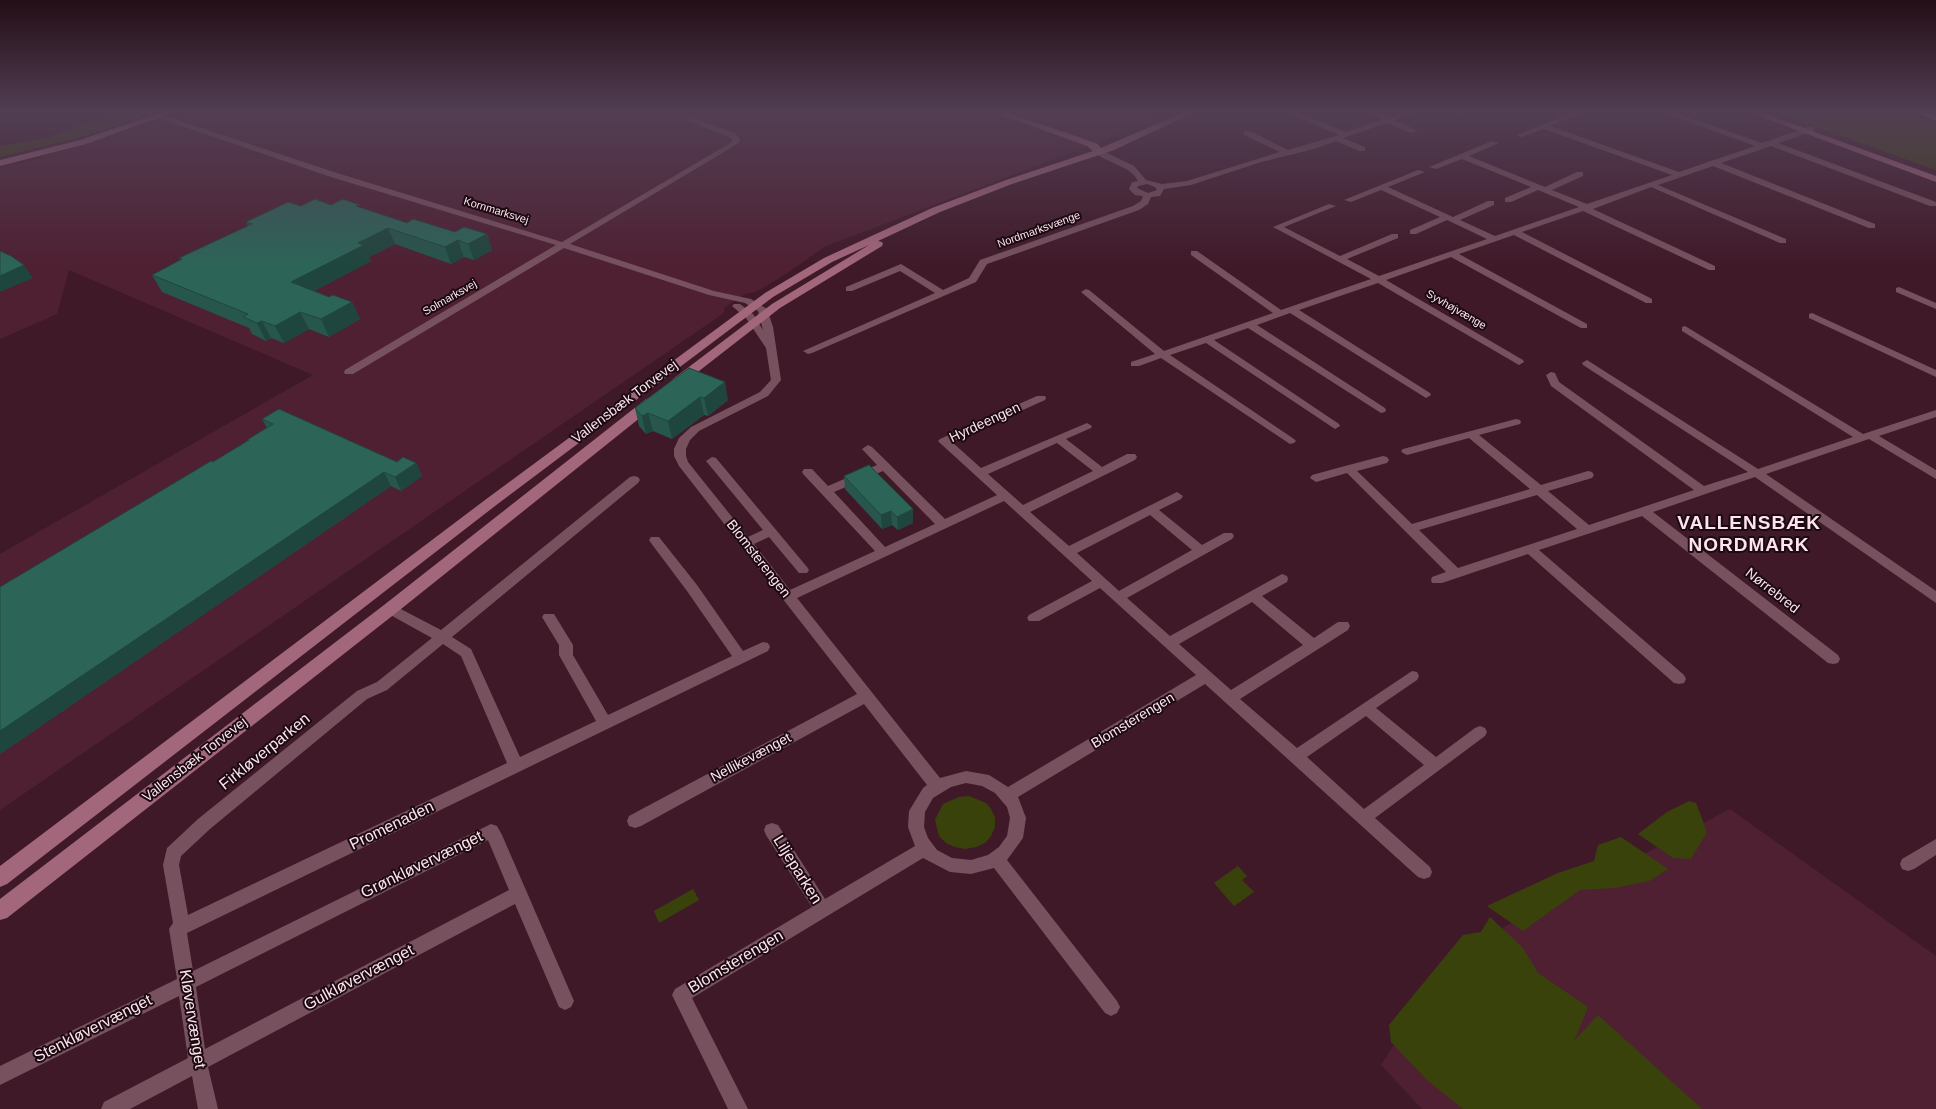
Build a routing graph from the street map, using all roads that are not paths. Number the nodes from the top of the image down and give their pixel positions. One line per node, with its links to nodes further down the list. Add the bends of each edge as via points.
1 (301, 164): 40 (street, Kornmarksvej)
2 (699, 164): 40 (street, Solmarksvej)
3 (1049, 164): 19 (street, Vallensbæk Torvevej)
4 (1057, 164): 19 (street, Vallensbæk Torvevej)
5 (1123, 164): 20 (street, via 1137,173)
6 (1249, 164): 22 (street, via 1188,183)
7 (1442, 164): 14 (street)
8 (1481, 164): 24 (street)
9 (1649, 164): 17 (street)
10 (1712, 164): 17 (street)
11 (1716, 164): 33 (street)
12 (1826, 164): 29 (street)
13 (1898, 164): 18 (street)
14 (1433, 167)
15 (1421, 172): 23 (street)
16 (1580, 174): 24 (street)
17 (1680, 175): 21 (street)
18 (1936, 178)
19 (1009, 182): 34 (street, Vallensbæk Torvevej)
20 (1143, 182): 22 (street); 25 (street, via 1135,184 1133,189)
21 (1652, 184): 31 (street); 39 (street)
22 (1161, 187): 25 (street, Nordmarksvænge, via 1160,192)
23 (1381, 187): 26 (street); 32 (street)
24 (1542, 188): 27 (street); 31 (street)
25 (1148, 195): 49 (street, Nordmarksvænge, via 1145,202 1136,208 983,262 973,280)
26 (1348, 200)
27 (1508, 200)
28 (1491, 203): 32 (street)
29 (1933, 204)
30 (1332, 206): 43 (street, Syvhøjvænge, via 1278,227)
31 (1587, 208): 36 (street); 44 (street)
32 (1450, 219): 35 (street); 38 (street)
33 (1872, 226)
34 (897, 229): 53 (street, Vallensbæk Torvevej, via 828,260); 54 (street, Vallensbæk Torvevej, via 870,250)
35 (1413, 232)
36 (1514, 232): 38 (street); 50 (street)
37 (1395, 236): 43 (street)
38 (1494, 239): 42 (street)
39 (1783, 241)
40 (565, 245): 53 (street, Kornmarksvej, via 712,294); 67 (street, Solmarksvej)
41 (1194, 254): 55 (street)
42 (1452, 254): 45 (street); 58 (street)
43 (1340, 259): 45 (street, Syvhøjvænge)
44 (1712, 268)
45 (1380, 280): 52 (street); 64 (street, Syvhøjvænge)
46 (849, 289): 49 (street, via 901,267)
47 (1899, 290): 51 (street)
48 (1086, 292): 63 (street)
49 (943, 294): 62 (street, Nordmarksvænge)
50 (1649, 301)
51 (1936, 306)
52 (1292, 310): 55 (street); 70 (street)
53 (752, 313): 54 (street, Vallensbæk Torvevej); 61 (street, Blomsterengen); 121 (street, Vallensbæk Torvevej); 125 (street, Vallensbæk Torvevej, via 661,394)
54 (765, 314): 61 (street, Blomsterengen)
55 (1281, 314): 57 (street)
56 (1812, 316): 68 (street)
57 (1250, 325): 60 (street); 72 (street)
58 (1584, 326)
59 (1685, 329): 78 (street)
60 (1208, 340): 63 (street); 76 (street)
61 (771, 350): 110 (street, Blomsterengen, via 777,375 772,386 764,394 695,429 685,438 680,449 683,463)
62 (808, 352)
63 (1163, 355): 66 (street); 80 (street)
64 (1519, 362)
65 (1587, 363): 91 (street)
66 (1136, 364)
67 (348, 372)
68 (1936, 374)
69 (1551, 375): 98 (street, via 1555,384)
70 (1426, 395)
71 (1041, 398): 90 (street, Hyrdeengen, via 944,441)
72 (1381, 410)
73 (1936, 413): 78 (street)
74 (1516, 422): 77 (street)
75 (1087, 426): 79 (street)
76 (1336, 426)
77 (1471, 434): 82 (street); 96 (street)
78 (1866, 436): 91 (street); 93 (street)
79 (1058, 439): 89 (street); 90 (street)
80 (1290, 440)
81 (868, 449): 86 (street)
82 (1407, 451)
83 (1130, 458): 89 (street)
84 (1383, 460): 87 (street)
85 (712, 461): 107 (street)
86 (885, 466): 97 (street); 104 (street)
87 (1349, 469): 94 (street); 105 (street)
88 (808, 472): 97 (street)
89 (1101, 472): 102 (street)
90 (980, 473): 99 (street, Hyrdeengen)
91 (1757, 473): 98 (street); 124 (street)
92 (1588, 475): 96 (street)
93 (1936, 475)
94 (1316, 478)
95 (634, 480): 129 (street, Firkløverparken)
96 (1540, 490): 105 (street); 106 (street)
97 (826, 491): 113 (street)
98 (1704, 491): 103 (street)
99 (1005, 496): 102 (street, Hyrdeengen); 104 (street)
100 (1177, 496): 101 (street)
101 (1151, 510): 112 (street); 114 (street)
102 (1022, 511): 114 (street, Hyrdeengen)
103 (1644, 511): 106 (street); 134 (street, Nørrebred)
104 (943, 524): 113 (street)
105 (1410, 529): 116 (street)
106 (1587, 530): 111 (street)
107 (772, 531): 110 (street); 115 (street)
108 (1228, 536): 112 (street)
109 (655, 540): 133 (street)
110 (745, 543): 122 (street, Blomsterengen)
111 (1530, 549): 116 (street); 137 (street)
112 (1201, 551): 123 (street)
113 (883, 552): 122 (street)
114 (1068, 552): 119 (street, Hyrdeengen)
115 (804, 570)
116 (1456, 574): 118 (street)
117 (1282, 579): 120 (street)
118 (1437, 580)
119 (1101, 582): 123 (street, Hyrdeengen); 127 (street)
120 (1253, 596): 130 (street); 131 (street)
121 (367, 597): 125 (street); 156 (street, Vallensbæk Torvevej)
122 (788, 597): 138 (street, Blomsterengen)
123 (1118, 597): 130 (street, Hyrdeengen)
124 (1936, 598)
125 (390, 609): 129 (street); 159 (street, Vallensbæk Torvevej)
126 (549, 616): 141 (street, via 566,645 566,655)
127 (1034, 618)
128 (1343, 626): 131 (street)
129 (442, 637): 144 (street, via 466,653); 160 (street, Firkløverparken, via 382,686 362,695 173,853 171,865)
130 (1169, 643): 135 (street, Hyrdeengen)
131 (1312, 645): 139 (street)
132 (763, 647): 133 (street, Promenaden)
133 (741, 658): 141 (street, Promenaden)
134 (1833, 659)
135 (1206, 676): 139 (street, Hyrdeengen); 147 (street, Blomsterengen)
136 (1412, 676): 140 (street)
137 (1679, 679)
138 (866, 696): 146 (street, Blomsterengen); 149 (street, Nellikevænget)
139 (1230, 698): 143 (street, Hyrdeengen)
140 (1366, 708): 143 (street); 145 (street)
141 (605, 724): 144 (street, Promenaden)
142 (1480, 732): 145 (street)
143 (1296, 758): 148 (street, Hyrdeengen)
144 (516, 766): 160 (street, Promenaden)
145 (1435, 766): 148 (street)
146 (937, 786): 147 (street, via 959,778 978,778 995,785); 152 (street, via 921,801 916,816 917,832)
147 (1008, 796): 153 (street, via 1016,809 1018,828 1009,848)
148 (1364, 818): 155 (street, Hyrdeengen)
149 (635, 821)
150 (772, 830): 158 (street, Liljeparken)
151 (1936, 846): 154 (street)
152 (924, 848): 153 (street, via 940,860 960,867 982,865); 158 (street, Blomsterengen)
153 (997, 858): 163 (street)
154 (1908, 864)
155 (1424, 872)
156 (0, 878)
157 (519, 893): 161 (street, Grønkløvervænget, via 494,835 486,832); 162 (street, Grønkløvervænget); 164 (street, Gulkløvervænget)
158 (823, 910): 168 (street, Blomsterengen, via 682,995)
159 (0, 911)
160 (180, 928): 161 (street, Kløvervænget)
161 (186, 982): 164 (street, Kløvervænget); 165 (street, Stenkløvervænget)
162 (565, 1001)
163 (1111, 1008)
164 (198, 1063): 166 (street, Gulkløvervænget); 167 (street, Kløvervænget)
165 (0, 1076)
166 (111, 1109)
167 (208, 1109)
168 (738, 1109)

